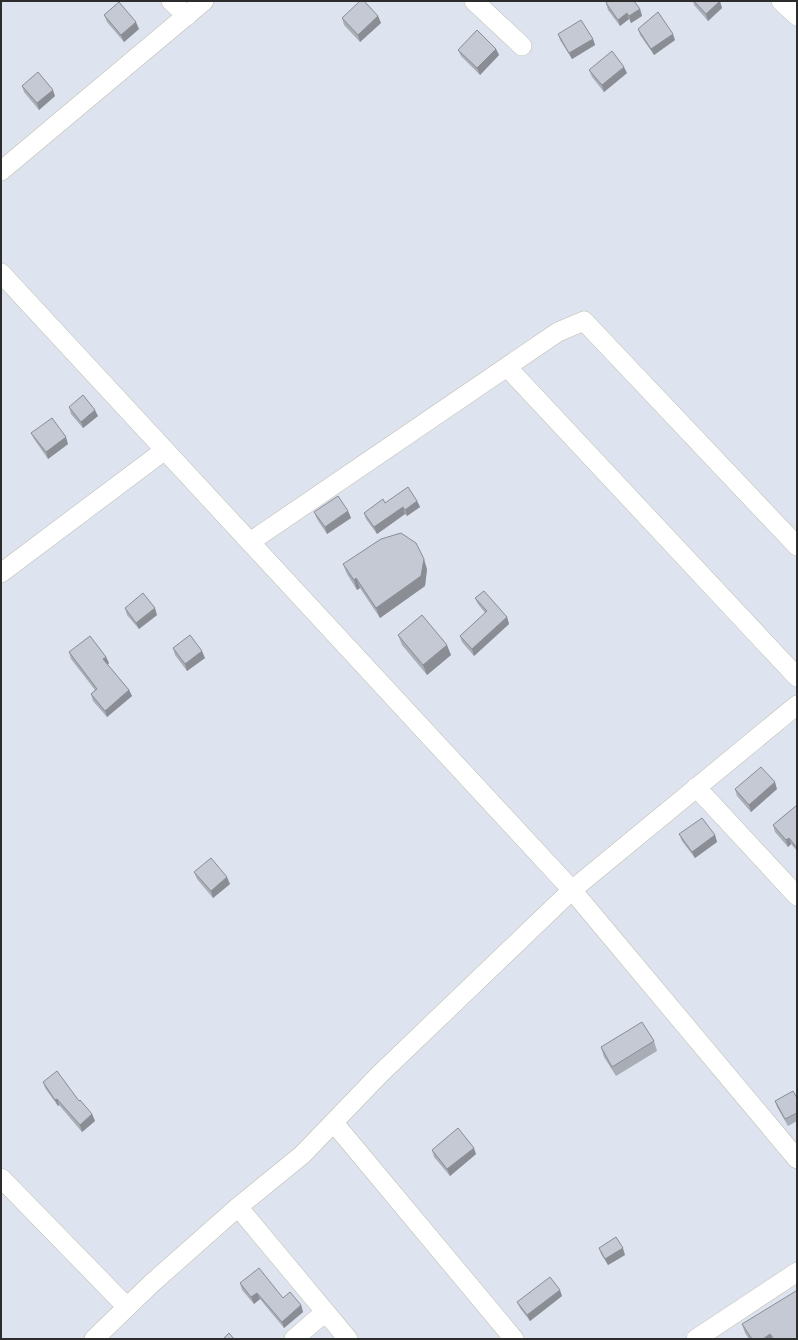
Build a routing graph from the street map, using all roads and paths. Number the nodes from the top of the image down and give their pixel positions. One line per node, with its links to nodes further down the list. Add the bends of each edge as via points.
1 (171, 1): 5 (street)
2 (204, 1): 5 (street)
3 (474, 1): 7 (street)
4 (781, 1): 6 (street)
5 (187, 16): 8 (street)
6 (797, 16)
7 (522, 46)
8 (1, 171)
9 (1, 273): 11 (street)
10 (507, 367): 12 (street); 13 (street, via 558,332 584,321); 15 (street)
11 (165, 450): 12 (street); 14 (street)
12 (250, 542): 18 (street)
13 (797, 546)
14 (1, 573)
15 (797, 677)
16 (797, 705): 17 (street)
17 (696, 787): 18 (street); 19 (street)
18 (572, 890): 20 (street, via 380,1074); 21 (street)
19 (797, 896)
20 (334, 1123): 23 (street, via 302,1155); 30 (street)
21 (797, 1159)
22 (1, 1178): 25 (street)
23 (238, 1207): 25 (street); 26 (street)
24 (797, 1272): 31 (street)
25 (127, 1307): 27 (street)
26 (325, 1312): 28 (street); 29 (street)
27 (94, 1339)
28 (294, 1339)
29 (348, 1339)
30 (514, 1339)
31 (696, 1339)

